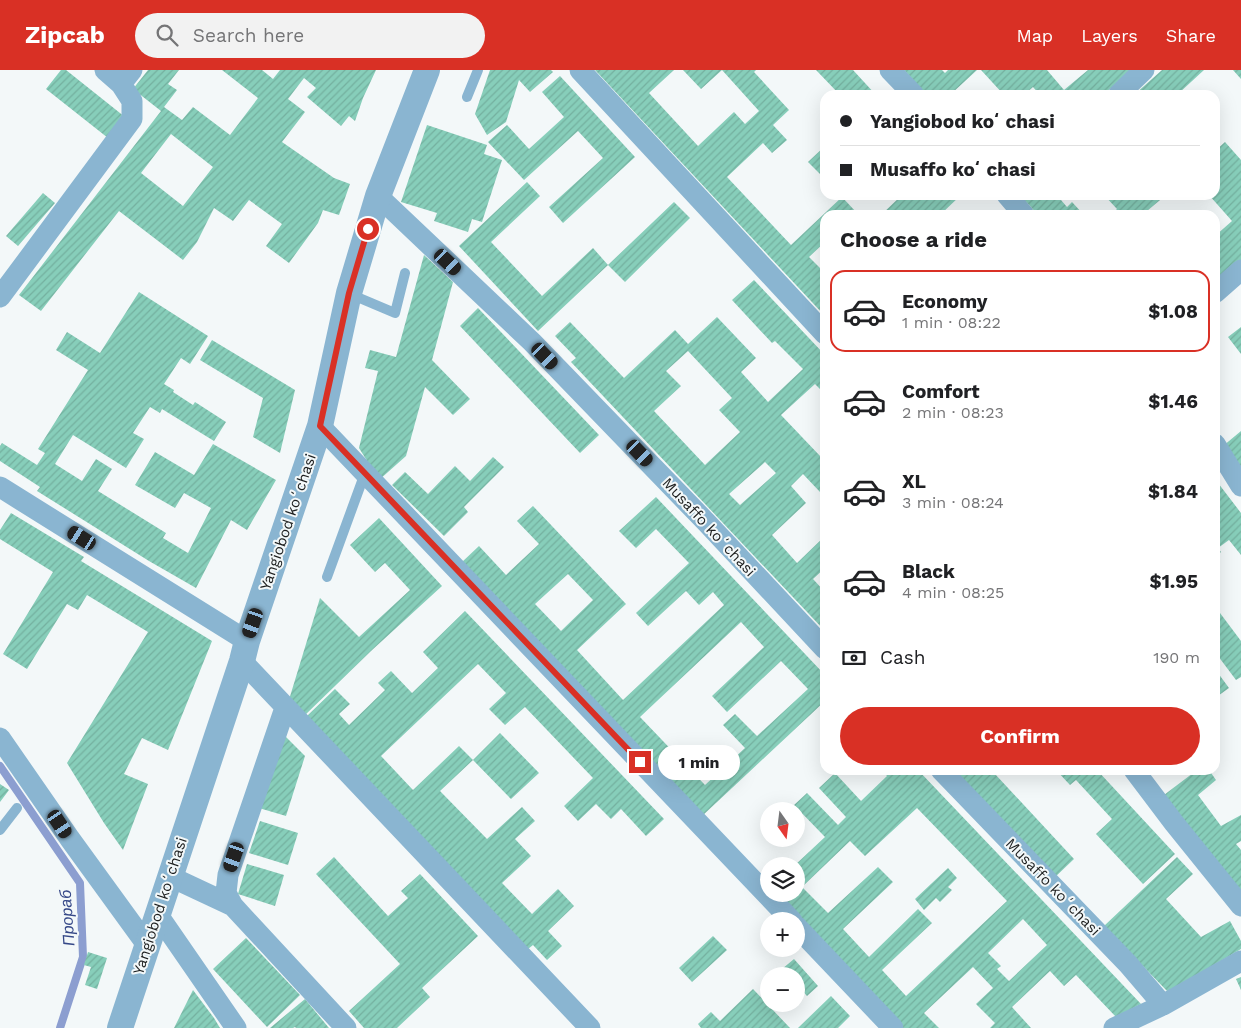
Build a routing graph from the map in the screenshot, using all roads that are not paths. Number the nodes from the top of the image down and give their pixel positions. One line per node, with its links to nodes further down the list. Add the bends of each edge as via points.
1 (105, 70): 7 (street)
2 (427, 70): 11 (street, Yangiobod koʻchasi)
3 (478, 70): 10 (lane)
4 (580, 70): 19 (street)
5 (890, 70): 8 (street)
6 (1144, 70): 9 (street)
7 (126, 77): 18 (street, via 132,101 132,119)
8 (909, 90)
9 (1123, 90)
10 (467, 97)
11 (378, 196): 17 (street, Yangiobod koʻchasi); 26 (street, Musaffo koʻchasi, via 532,342)
12 (1012, 200): 13 (street)
13 (1020, 210)
14 (1241, 270): 16 (street)
15 (405, 273): 17 (lane, via 395,313)
16 (1220, 289)
17 (349, 293): 20 (street, Yangiobod koʻchasi)
18 (0, 297)
19 (820, 329)
20 (320, 426): 22 (street); 27 (street, Yangiobod koʻchasi)
21 (1220, 452): 23 (street)
22 (365, 473): 25 (lane); 37 (street)
23 (1241, 486)
24 (0, 487): 27 (street)
25 (327, 578)
26 (820, 644)
27 (244, 651): 28 (street); 34 (street, Yangiobod koʻchasi)
28 (285, 708): 35 (street, via 228,875 226,893); 46 (street)
29 (0, 738): 40 (street)
30 (946, 775): 42 (street, Musaffo koʻchasi, via 1128,964)
31 (1138, 775): 36 (street)
32 (17, 808): 33 (lane)
33 (0, 830)
34 (169, 876): 35 (street); 38 (street, Yangiobod koʻchasi)
35 (233, 906): 45 (street)
36 (1241, 906)
37 (783, 912)
38 (158, 915): 40 (street, Yangiobod koʻchasi); 44 (street)
39 (805, 935): 47 (street)
40 (148, 945): 43 (street, Yangiobod koʻchasi)
41 (1241, 961): 42 (street)
42 (1163, 1005): 48 (street)
43 (120, 1028)
44 (236, 1028)
45 (346, 1028)
46 (590, 1028)
47 (893, 1028)
48 (1114, 1028)

